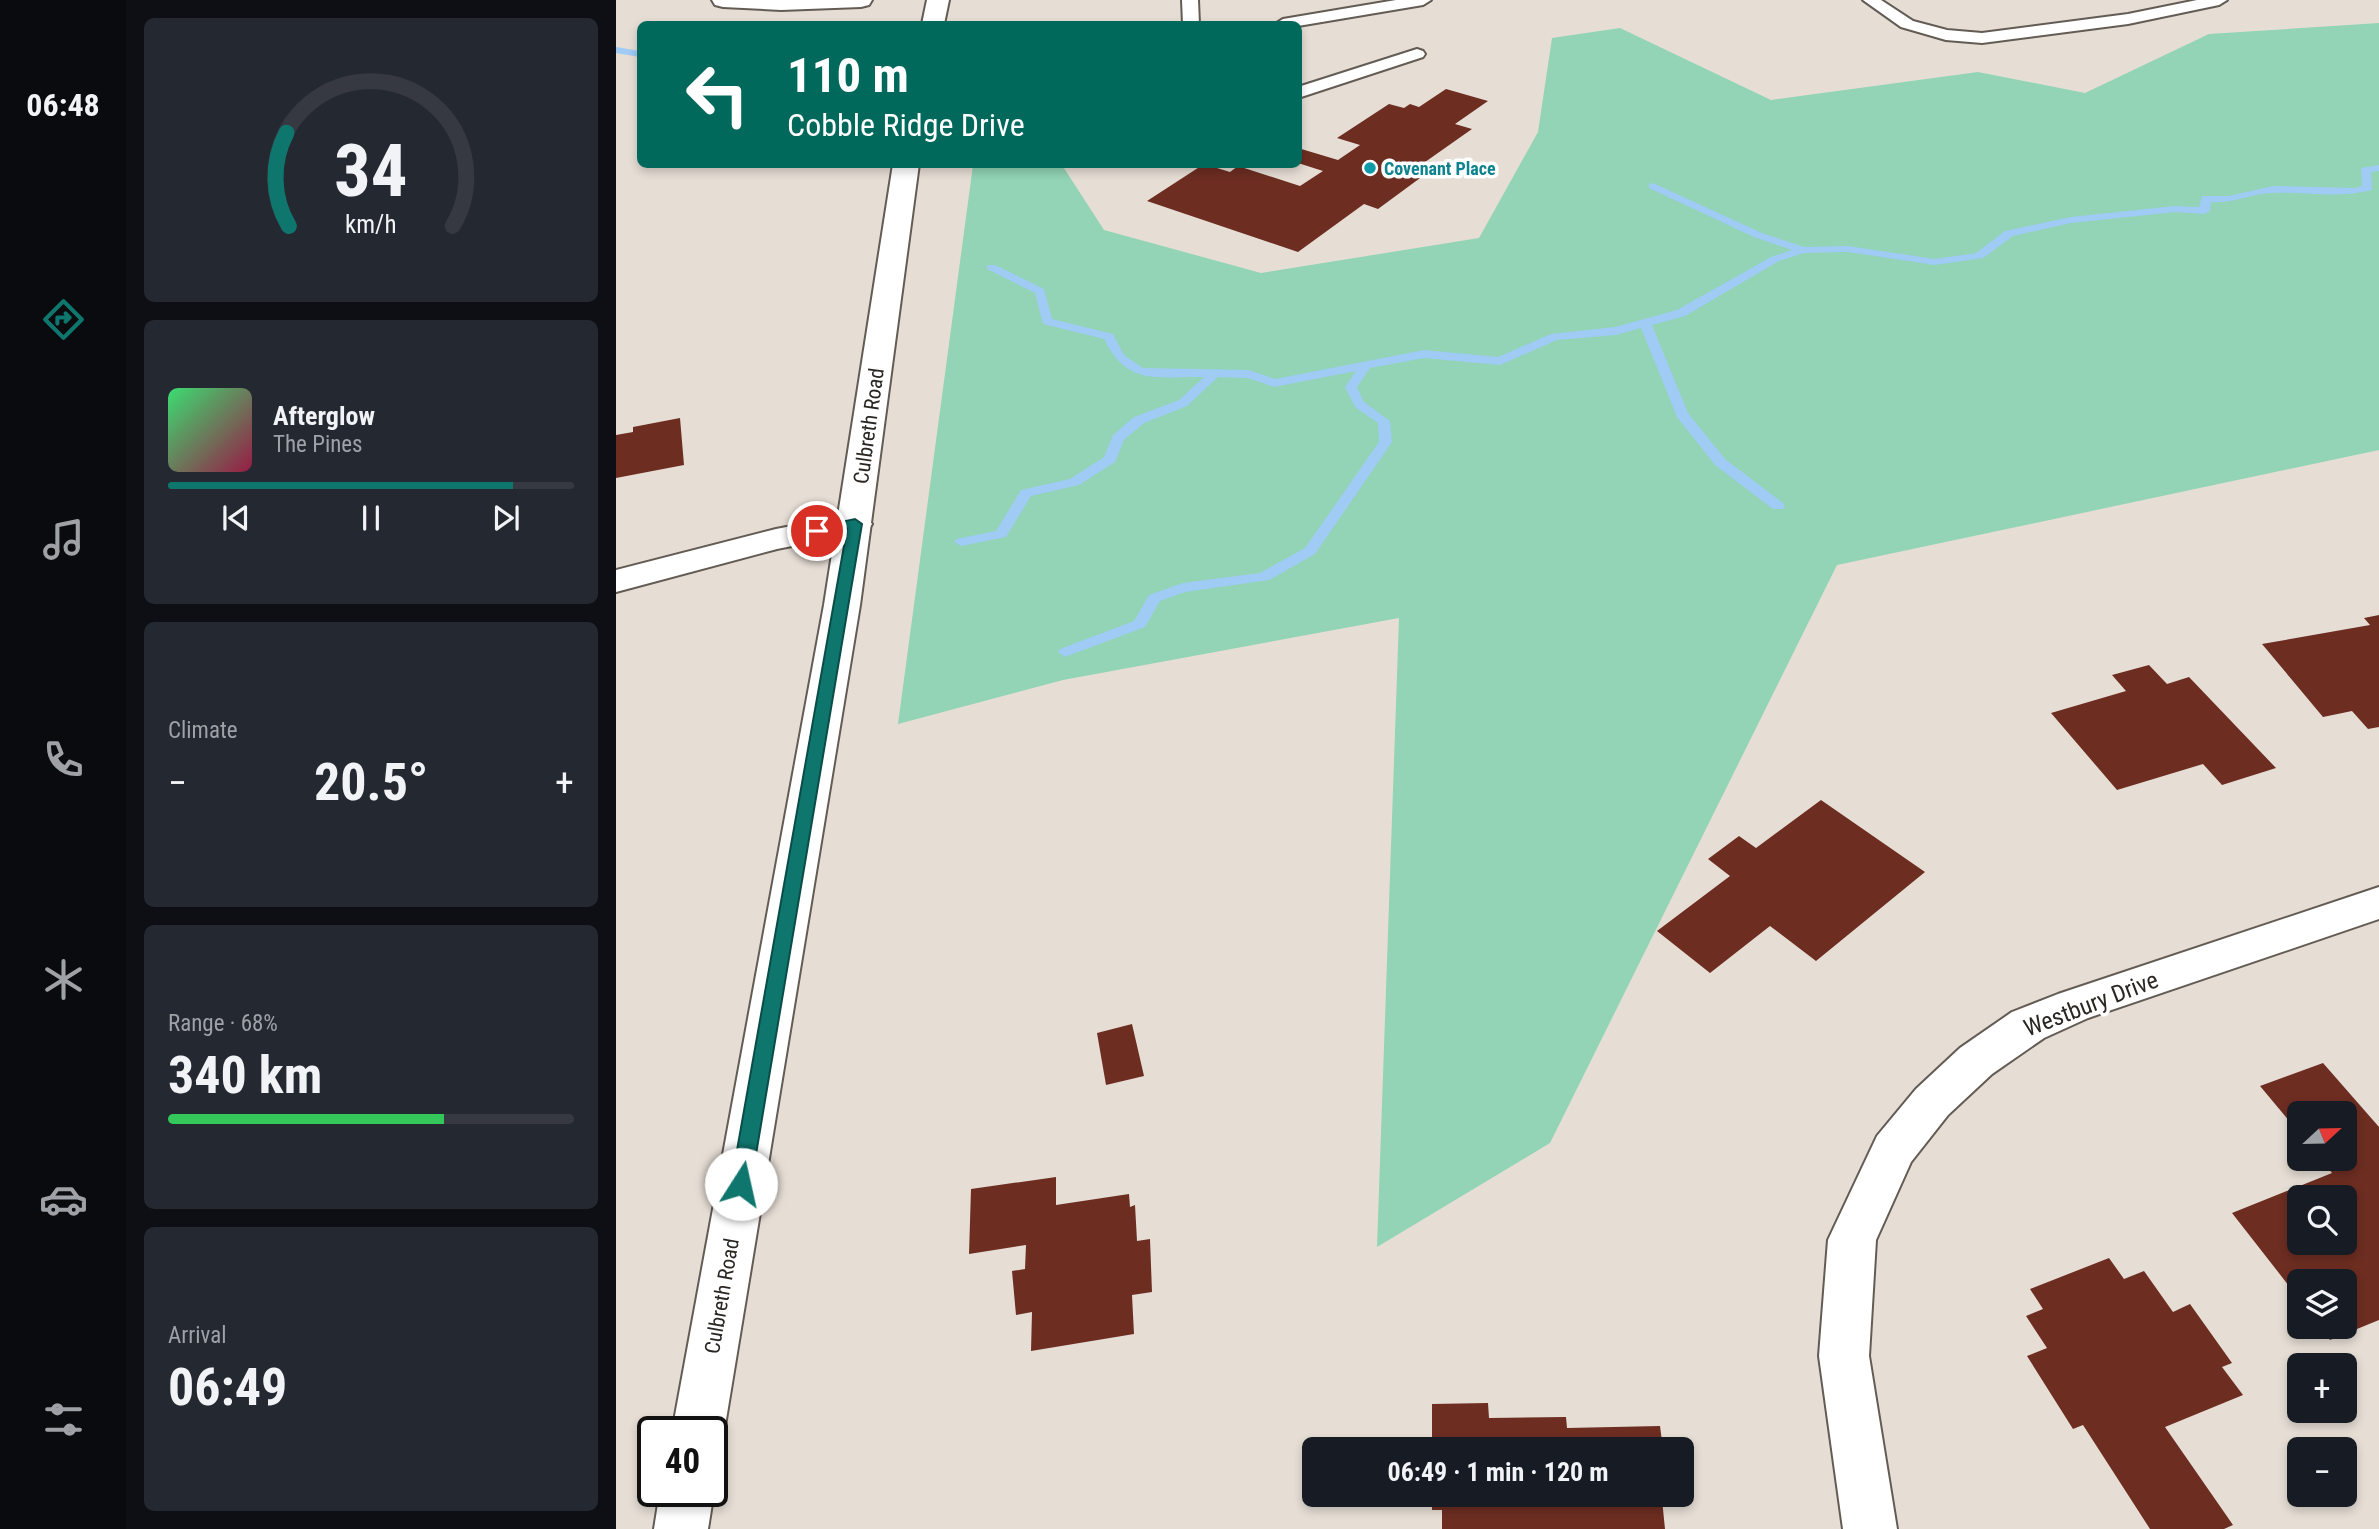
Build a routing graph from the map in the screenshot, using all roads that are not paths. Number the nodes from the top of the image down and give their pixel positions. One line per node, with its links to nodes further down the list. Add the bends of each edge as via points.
1 (723, 0): 2 (street)
2 (860, 0)
3 (938, 0): 8 (street)
4 (1190, 0): 9 (lane)
5 (1423, 0): 10 (lane)
6 (1871, 0): 7 (lane, via 1907,24 1946,35 1982,38 2128,19)
7 (2219, 0)
8 (934, 21)
9 (1191, 21)
10 (1300, 21)
11 (1418, 54): 12 (lane)
12 (1302, 92)
13 (905, 168): 14 (street, Culbreth Road)
14 (855, 524): 15 (street, via 776,539); 17 (street, Culbreth Road)
15 (616, 581)
16 (2379, 903): 20 (street, Westbury Drive, via 2028,1025 1976,1061 1932,1102 1893,1150 1852,1240 1844,1356)
17 (701, 1416)
18 (684, 1507): 19 (street)
19 (681, 1529)
20 (1870, 1529)

